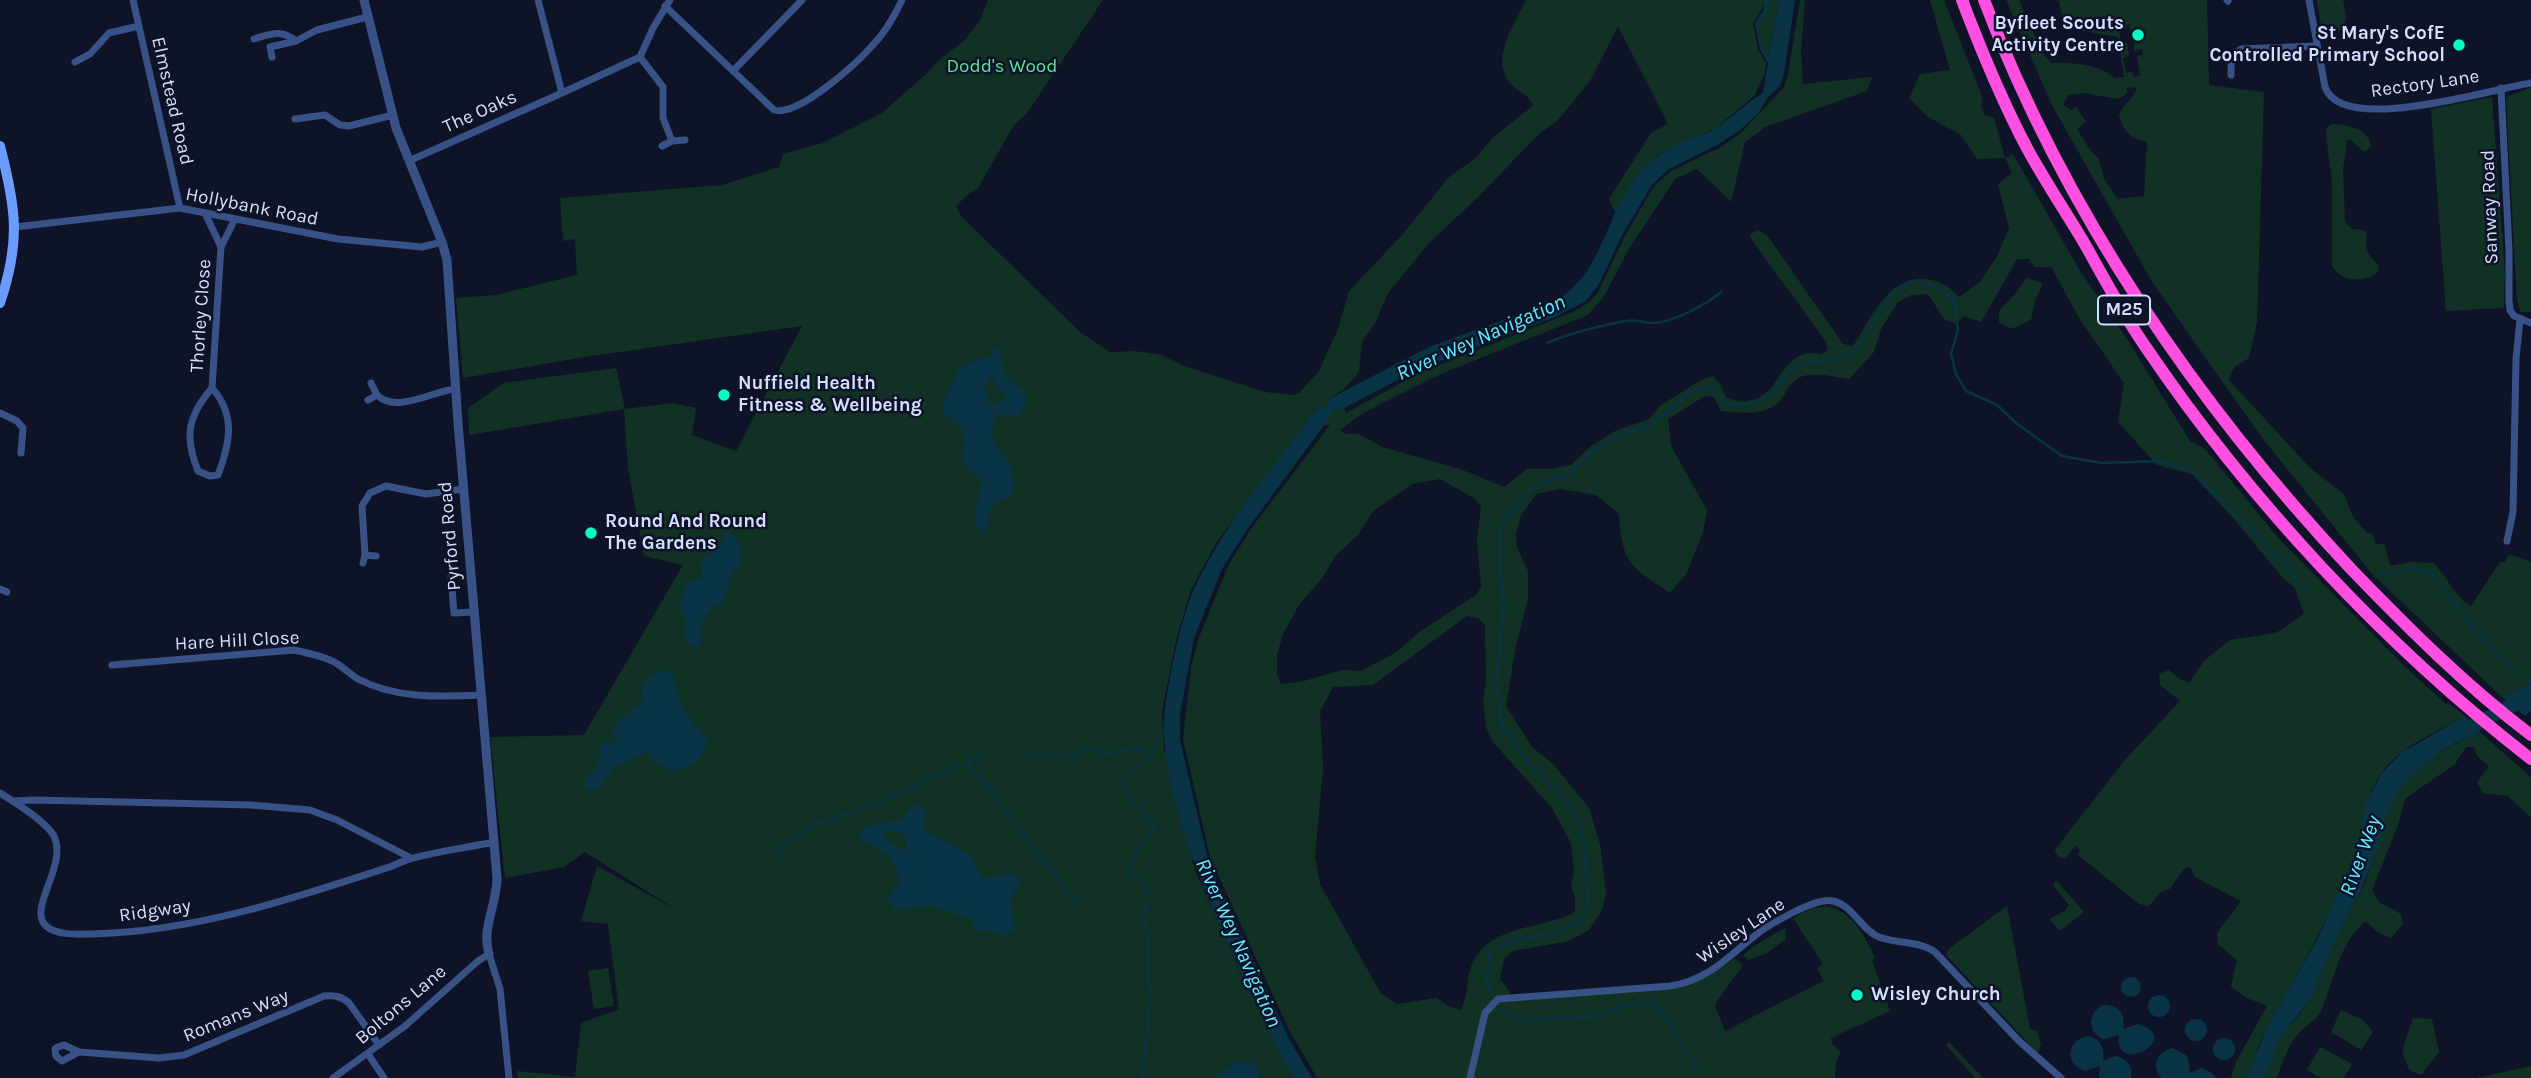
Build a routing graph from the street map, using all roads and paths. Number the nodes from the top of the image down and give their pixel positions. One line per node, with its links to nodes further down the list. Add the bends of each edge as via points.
1 (133, 0): 11 (street, Elmstead Road)
2 (364, 0): 10 (street, Pyrford Road)
3 (538, 0): 22 (street)
4 (802, 0): 18 (street)
5 (902, 0): 18 (street, via 866,53 790,109 774,110)
6 (1962, 0): 54 (highway, M25, via 2028,150 2144,345 2220,448 2358,605)
7 (1984, 0): 53 (highway, M25, via 2057,159 2107,248 2235,437 2380,599)
8 (2309, 0): 14 (street, Rectory Lane)
9 (668, 3): 16 (street); 18 (street)
10 (367, 17): 13 (street, via 317,30); 23 (street, Pyrford Road)
11 (139, 26): 17 (street, via 109,33 90,54); 30 (street, Elmstead Road)
12 (254, 38): 13 (street, via 278,32)
13 (296, 41): 15 (street, via 270,47)
14 (2317, 46): 19 (street, via 2241,49 2234,55); 21 (street, Rectory Lane, via 2328,95 2343,106 2406,107)
15 (272, 57)
16 (640, 57): 22 (street, The Oaks); 26 (street, via 663,87 663,118)
17 (75, 62)
18 (733, 71)
19 (2231, 75)
20 (2531, 83): 21 (street, Rectory Lane)
21 (2501, 88): 37 (street, Sanway Road, via 2509,300 2510,310)
22 (562, 93): 29 (street, The Oaks)
23 (393, 115): 24 (street, via 348,126 326,115); 29 (street, Pyrford Road)
24 (300, 121)
25 (685, 140): 26 (street)
26 (672, 141): 28 (street)
27 (0, 146): 33 (main road)
28 (662, 146)
29 (411, 160): 34 (street, Pyrford Road)
30 (180, 208): 31 (street, Hollybank Road); 33 (street, Hollybank Road)
31 (205, 213): 32 (street, Hollybank Road); 35 (street, Thorley Close)
32 (235, 219): 34 (street, Hollybank Road, via 338,239 422,247); 35 (street, Thorley Close)
33 (15, 227): 36 (main road, via 12,262)
34 (442, 242): 41 (street, Pyrford Road)
35 (221, 247): 40 (street, Thorley Close)
36 (0, 303)
37 (2520, 320): 38 (street); 47 (street, Sanway Road, via 2515,359 2514,489)
38 (2531, 323)
39 (371, 383): 42 (street)
40 (212, 388): 40 (street, Thorley Close, via 226,409 229,431 218,475 211,476 198,471 190,433 195,408)
41 (455, 389): 42 (street, via 414,401 386,401); 46 (street, Pyrford Road)
42 (377, 395): 43 (street)
43 (368, 400)
44 (0, 413): 45 (street, via 23,428)
45 (22, 453)
46 (464, 489): 48 (street, via 426,494 386,486 370,492 362,506 364,559); 50 (street, Pyrford Road)
47 (2507, 541)
48 (376, 556)
49 (451, 576): 50 (street, via 454,613)
50 (475, 612): 52 (street, Pyrford Road)
51 (112, 664): 52 (street, Hare Hill Close, via 294,650 399,692)
52 (481, 695): 57 (street, Pyrford Road)
53 (2531, 735)
54 (2531, 759)
55 (0, 793): 56 (street, Ridgway)
56 (13, 801): 58 (street, via 310,810); 58 (street, Ridgway, via 55,839 56,867 40,913 44,923 61,933 116,933 191,922 280,901)
57 (494, 842): 58 (street, Ridgway); 59 (street, Pyrford Road, via 497,894 487,929)
58 (411, 859)
59 (489, 954): 60 (street, Boltons Lane); 65 (street, Pyrford Road, via 499,989)
60 (379, 1045): 61 (street, Romans Way, via 349,1003 332,995 184,1055 159,1058); 62 (street, Boltons Lane)
61 (79, 1052)
62 (368, 1054): 63 (street, Boltons Lane); 64 (street)
63 (333, 1078)
64 (384, 1078)
65 (509, 1078)
66 (1470, 1078): 67 (street, Wisley Lane, via 1485,1013 1498,999 1689,982 1774,924 1827,901 1843,905 1880,937 1920,944 1935,952 2019,1041)
67 (2061, 1078)

